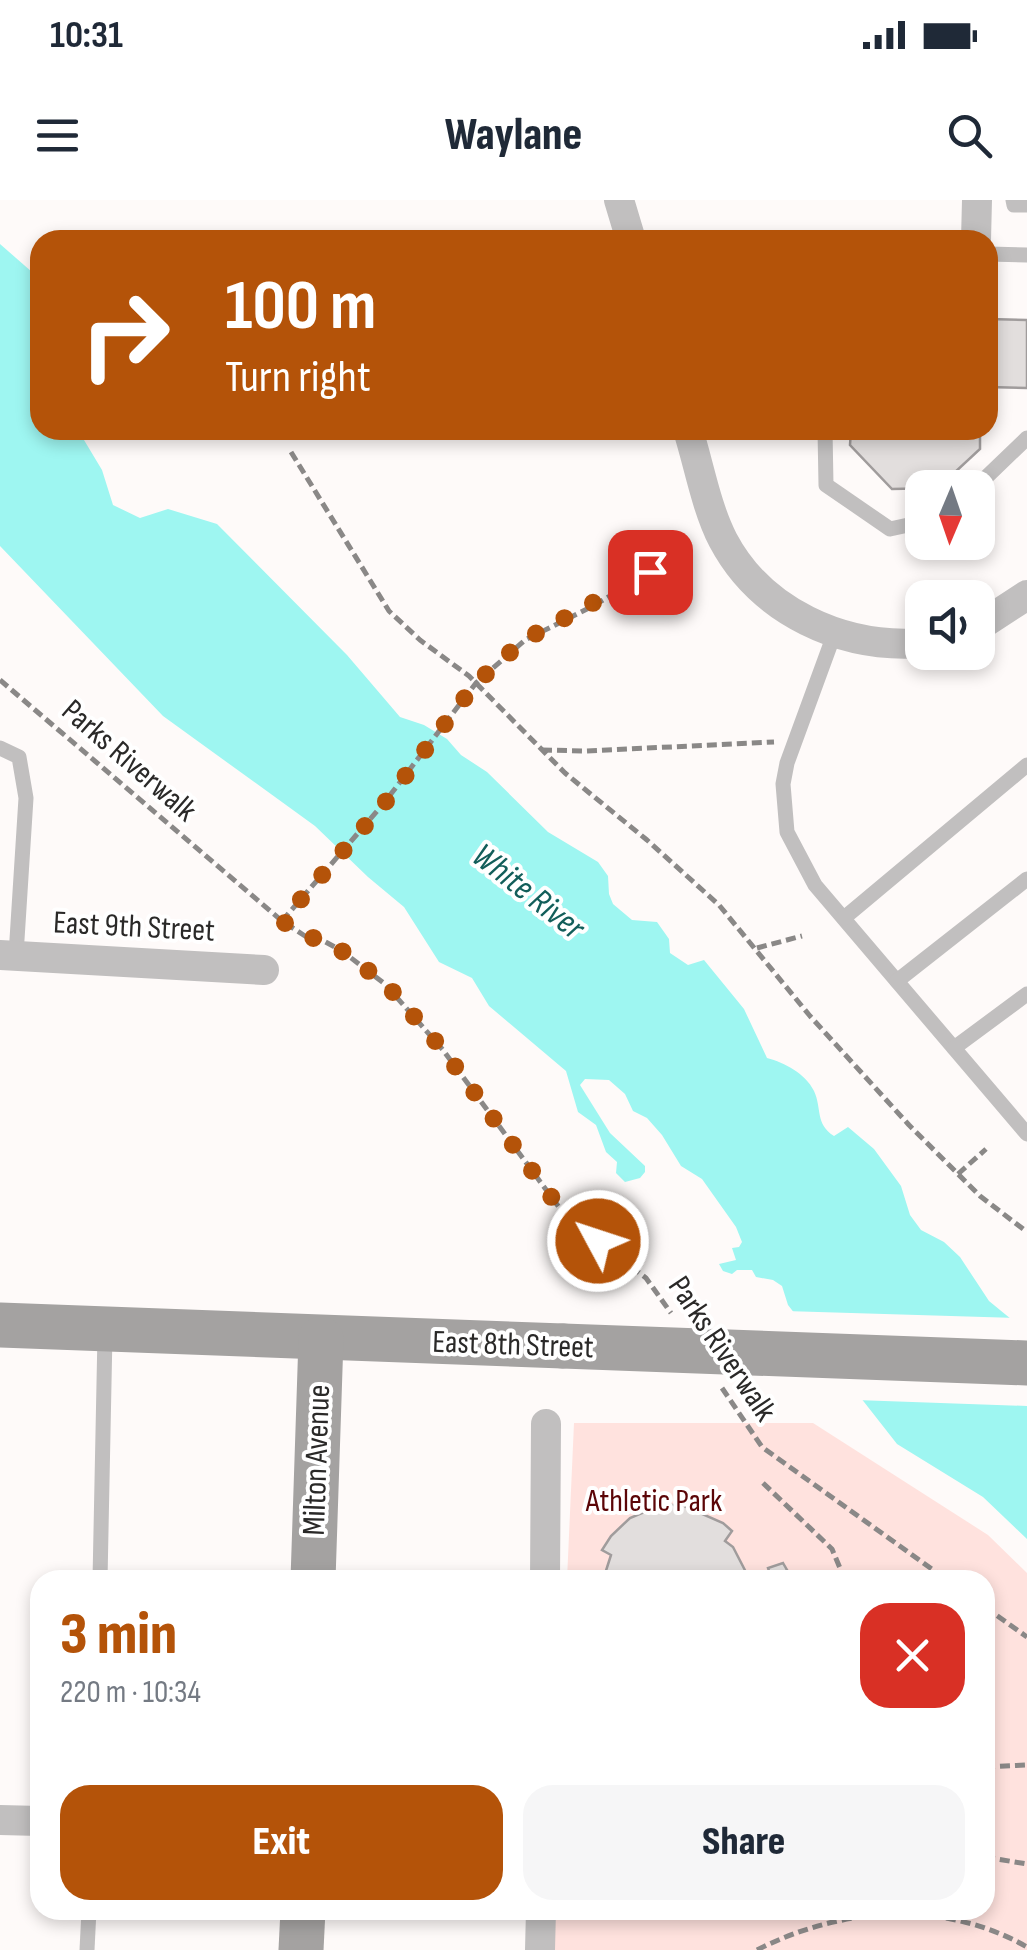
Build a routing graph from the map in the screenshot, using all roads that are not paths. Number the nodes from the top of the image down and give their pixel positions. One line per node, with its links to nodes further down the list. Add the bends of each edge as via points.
1 (619, 200): 5 (street)
2 (977, 200): 6 (street)
3 (1013, 200): 4 (lane)
4 (1027, 206)
5 (627, 230)
6 (976, 230)
7 (998, 254): 8 (lane)
8 (1027, 255)
9 (1027, 438): 12 (lane)
10 (691, 440): 16 (street, via 734,558 769,597)
11 (825, 440): 13 (lane, via 826,485 890,529)
12 (994, 470)
13 (905, 526)
14 (1027, 596): 15 (street)
15 (995, 616)
16 (834, 632): 17 (street, via 863,642); 21 (lane, via 783,784 787,832 815,885)
17 (905, 643)
18 (0, 748): 22 (lane, via 19,757 26,798)
19 (1027, 765): 21 (lane)
20 (1027, 879): 24 (lane)
21 (844, 918): 24 (lane)
22 (8, 955): 23 (street, East 9th Street)
23 (264, 970)
24 (897, 981): 26 (lane)
25 (1027, 994): 26 (lane)
26 (954, 1048): 27 (lane)
27 (1022, 1116): 28 (lane)
28 (1027, 1134)
29 (0, 1325): 30 (main road, East 8th Street)
30 (106, 1330): 31 (main road, East 8th Street); 34 (lane)
31 (321, 1339): 32 (main road, East 8th Street, bridge); 35 (main road, Milton Avenue)
32 (1027, 1363)
33 (546, 1424): 36 (street)
34 (100, 1570)
35 (313, 1570)
36 (545, 1570)
37 (0, 1820): 38 (street)
38 (30, 1822)
39 (88, 1920): 42 (lane)
40 (302, 1920): 43 (main road)
41 (541, 1920): 44 (street)
42 (87, 1950)
43 (301, 1950)
44 (540, 1950)

